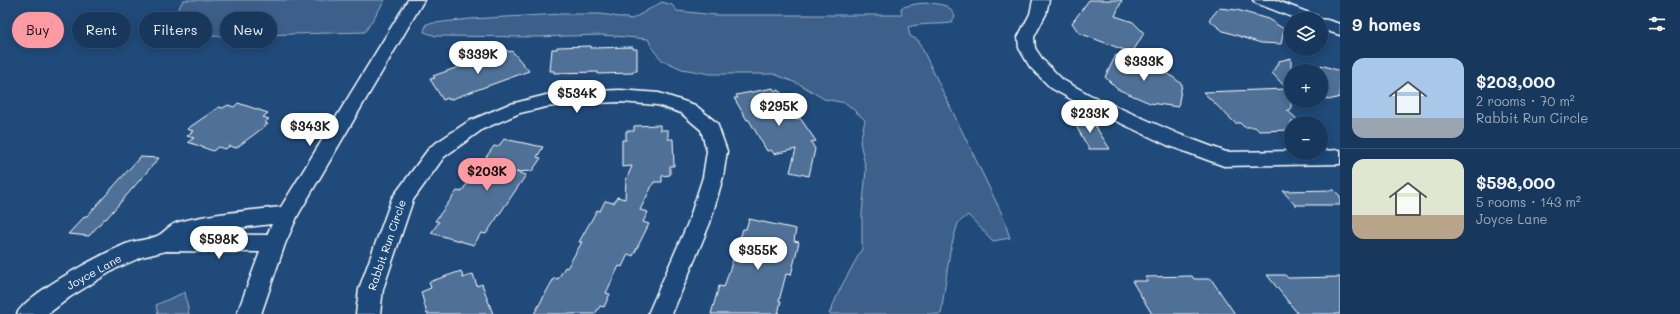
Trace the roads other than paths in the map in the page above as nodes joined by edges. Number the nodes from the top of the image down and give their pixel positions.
1 (416, 0) edge
2 (1041, 0) edge
3 (1261, 0) edge
4 (1293, 12) edge
5 (1328, 26) edge
6 (1340, 30) edge
7 (1340, 157) edge
8 (288, 214) junction
9 (166, 242) junction
10 (274, 244) junction
11 (29, 314) edge
12 (249, 314) edge
13 (368, 314) edge
14 (660, 314) edge

1 - 8 street
2 - 7 street
3 - 4 street
5 - 6 street
8 - 9 street, Joyce Lane
8 - 10 street
9 - 10 street, Joyce Lane
9 - 11 street, Joyce Lane
10 - 12 street
13 - 14 street, Rabbit Run Circle

